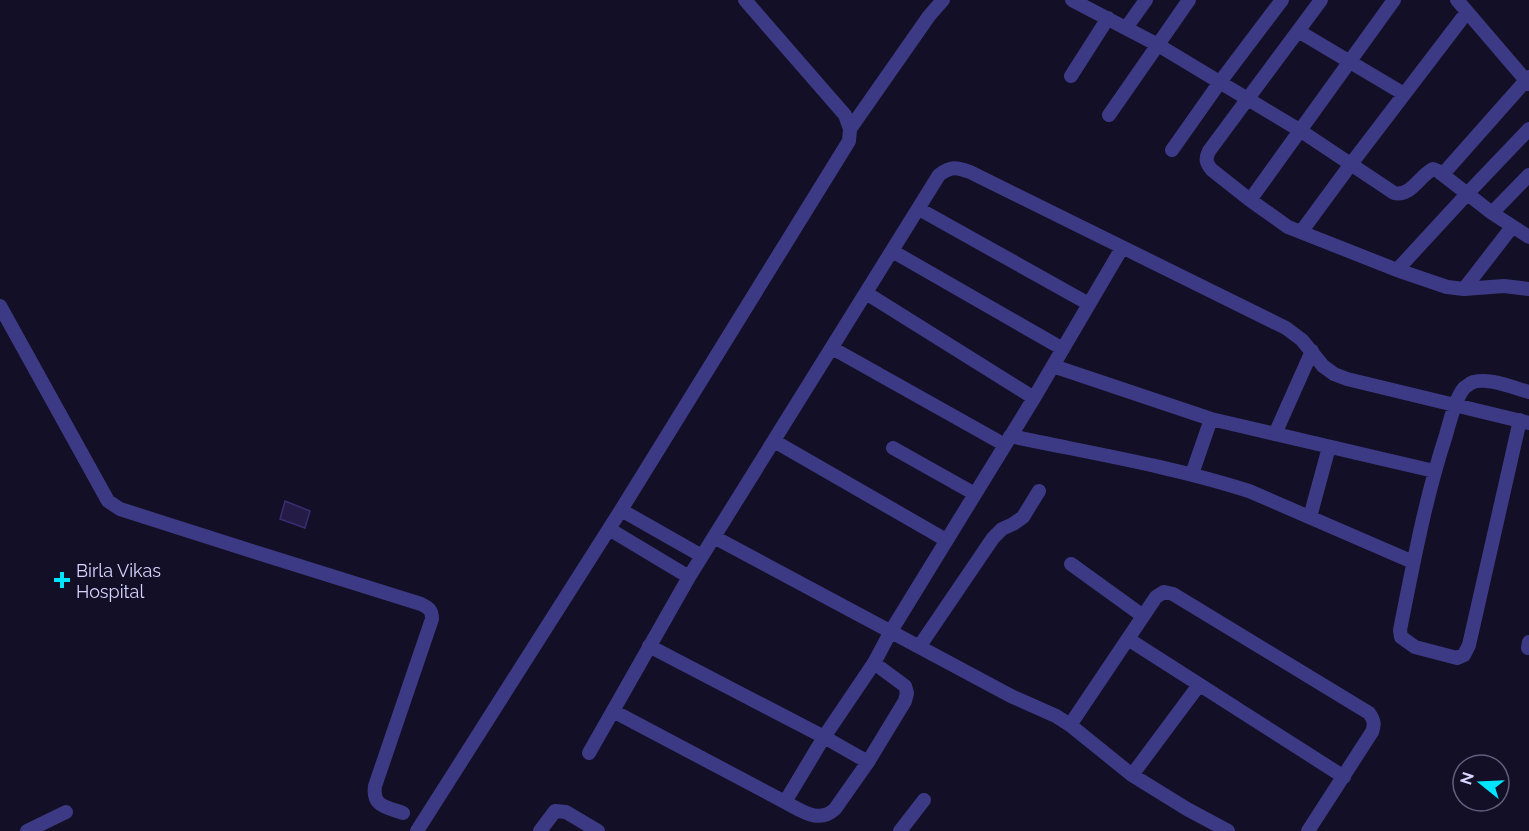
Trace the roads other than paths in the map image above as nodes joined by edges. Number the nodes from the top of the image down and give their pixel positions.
1 (745, 0) edge
2 (943, 0) edge
3 (1072, 0) edge
4 (1146, 0) edge
5 (1190, 0) edge
6 (1282, 0) edge
7 (1321, 0) edge
8 (1394, 0) edge
9 (1457, 0) edge
10 (1467, 12) junction
11 (1108, 18) junction
12 (1126, 28) junction
13 (1298, 31) junction
14 (1158, 45) junction
15 (1350, 62) junction
16 (1071, 76) dead end
17 (1528, 80) edge
18 (1220, 82) junction
19 (1404, 94) junction
20 (1247, 99) junction
21 (1109, 115) dead end
22 (850, 129) junction
23 (1529, 129) edge
24 (1301, 131) junction
25 (1172, 150) dead end
26 (1351, 164) junction
27 (1443, 174) junction
28 (1529, 175) edge
29 (1467, 194) junction
30 (1250, 200) junction
31 (919, 208) junction
32 (1492, 213) junction
33 (1523, 230) edge
34 (1301, 232) junction
35 (1122, 248) junction
36 (892, 251) junction
37 (1398, 270) junction
38 (1464, 289) junction
39 (1529, 289) edge
40 (866, 293) junction
41 (1089, 304) junction
42 (0, 306) edge
43 (832, 348) junction
44 (1063, 349) junction
45 (1312, 351) junction
46 (1053, 366) junction
47 (1529, 392) edge
48 (1034, 398) junction
49 (1455, 406) junction
50 (1211, 418) junction
51 (1524, 422) edge
52 (1275, 434) junction
53 (774, 441) junction
54 (1008, 441) junction
55 (1329, 447) junction
56 (893, 448) dead end
57 (1434, 471) junction
58 (1192, 474) junction
59 (1039, 491) dead end
60 (975, 494) junction
61 (621, 510) junction
62 (1310, 518) junction
63 (609, 529) junction
64 (714, 537) junction
65 (946, 540) junction
66 (702, 556) junction
67 (1413, 562) junction
68 (1071, 564) dead end
69 (689, 577) junction
70 (1143, 616) junction
71 (891, 631) junction
72 (1128, 639) junction
73 (650, 646) junction
74 (920, 647) junction
75 (874, 663) junction
76 (1199, 685) junction
77 (613, 711) junction
78 (1070, 725) junction
79 (824, 737) junction
80 (589, 753) dead end
81 (868, 762) junction
82 (1132, 775) junction
83 (1344, 777) junction
84 (924, 800) dead end
85 (785, 802) junction
86 (66, 812) dead end
87 (403, 813) dead end
88 (27, 831) edge
89 (417, 831) edge
90 (540, 831) edge
91 (598, 831) edge
92 (900, 831) edge
93 (1228, 831) edge
94 (1308, 831) edge

1 - 22 street
2 - 22 street
3 - 11 street
4 - 12 street
5 - 14 street
6 - 18 street
7 - 13 street
8 - 15 street
9 - 10 street
10 - 17 street
10 - 19 street
11 - 12 street
11 - 16 street
12 - 14 street
13 - 15 street
13 - 20 street
14 - 18 street
14 - 21 street
15 - 19 street
15 - 24 street
17 - 27 street
18 - 20 street
18 - 25 street
19 - 26 street
20 - 24 street
20 - 30 street
22 - 61 street
23 - 29 street
24 - 26 street
24 - 30 street
26 - 27 street
26 - 34 street
27 - 29 street
28 - 32 street
29 - 32 street
29 - 37 street
30 - 34 street
31 - 35 street
31 - 36 street
31 - 41 street
32 - 33 street
33 - 38 street
34 - 37 street
35 - 41 street
35 - 45 street
36 - 40 street
36 - 44 street
37 - 38 street
38 - 39 street
40 - 43 street
40 - 48 street
41 - 44 street
42 - 87 street
43 - 53 street
43 - 54 street
44 - 46 street
45 - 49 street
45 - 52 street
46 - 48 street
46 - 50 street
47 - 49 street
48 - 54 street
49 - 51 street
49 - 57 street
50 - 52 street
50 - 58 street
51 - 67 street
52 - 55 street
53 - 64 street
53 - 65 street
54 - 58 street
54 - 60 street
55 - 57 street
55 - 62 street
56 - 60 street
57 - 67 street
58 - 62 street
59 - 74 street
60 - 65 street
61 - 63 street
61 - 66 street
62 - 67 street
63 - 69 street
63 - 89 street
64 - 66 street
64 - 71 street
65 - 71 street
66 - 69 street
68 - 70 street
69 - 73 street
70 - 72 street
70 - 83 street
71 - 74 street
71 - 75 street
72 - 76 street
72 - 78 street
73 - 77 street
73 - 79 street
74 - 78 street
75 - 79 street
75 - 81 street
76 - 82 street
76 - 83 street
77 - 80 street
77 - 85 street
78 - 82 street
79 - 81 street
79 - 85 street
81 - 85 street
82 - 93 street
83 - 94 street
84 - 92 street
86 - 88 street
90 - 91 street

